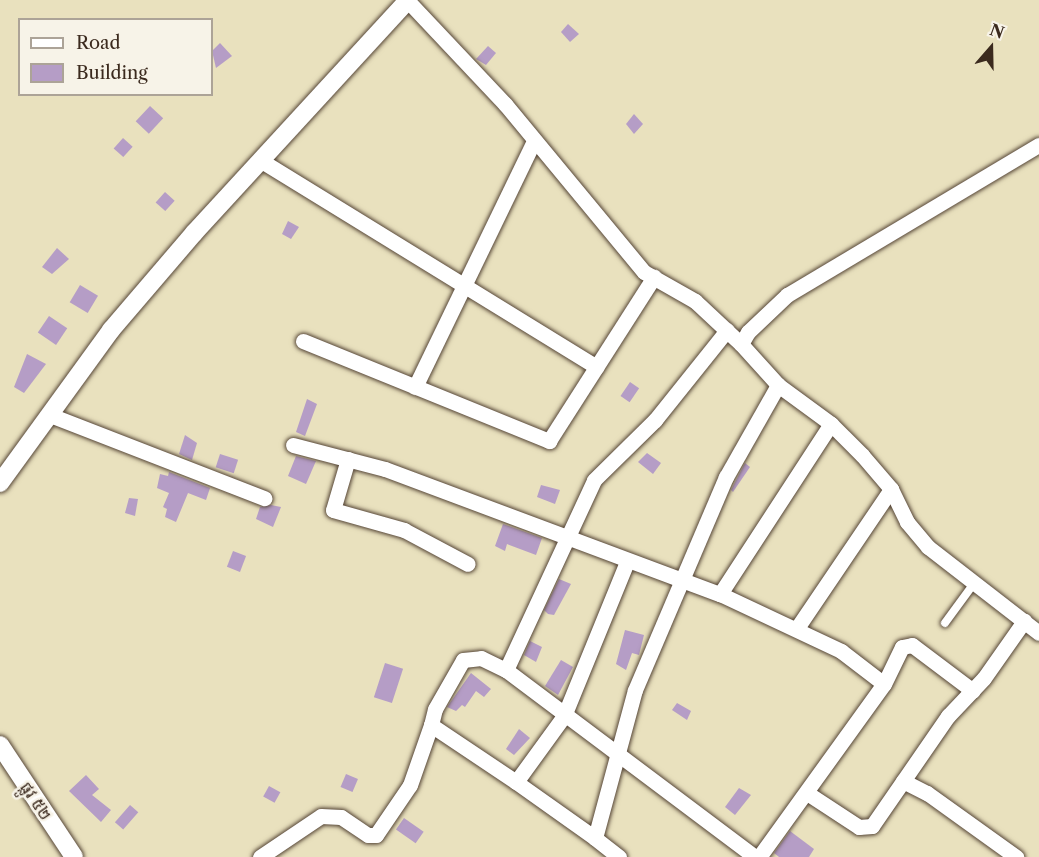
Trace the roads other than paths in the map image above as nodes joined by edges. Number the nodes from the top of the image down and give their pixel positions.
1 (408, 0) edge
2 (534, 141) junction
3 (1039, 145) edge
4 (260, 160) junction
5 (654, 277) junction
6 (464, 286) junction
7 (727, 330) junction
8 (303, 341) dead end
9 (741, 344) junction
10 (596, 367) junction
11 (778, 385) junction
12 (414, 387) junction
13 (50, 415) junction
14 (831, 424) junction
15 (293, 445) dead end
16 (348, 459) junction
17 (0, 483) edge
18 (891, 489) junction
19 (264, 498) dead end
20 (566, 534) junction
21 (627, 562) junction
22 (468, 564) dead end
23 (680, 581) junction
24 (975, 582) junction
25 (720, 594) junction
26 (1024, 621) junction
27 (945, 622) dead end
28 (797, 628) junction
29 (1039, 633) edge
30 (506, 670) junction
31 (884, 684) junction
32 (973, 691) junction
33 (564, 716) junction
34 (431, 725) junction
35 (0, 745) edge
36 (617, 753) junction
37 (903, 781) junction
38 (516, 782) junction
39 (807, 793) junction
40 (595, 838) junction
41 (74, 857) edge
42 (260, 857) edge
43 (620, 857) edge
44 (757, 857) edge
45 (1016, 857) edge

1 - 2 street
1 - 4 street
2 - 5 street
2 - 6 street
3 - 9 street
4 - 6 street
4 - 13 street
5 - 7 street
5 - 10 street
6 - 10 street
6 - 12 street
7 - 9 street
7 - 20 street
8 - 12 street
9 - 11 street
10 - 12 street
11 - 14 street
11 - 23 street
13 - 17 street
13 - 19 street
14 - 18 street
14 - 25 street
15 - 16 street
16 - 20 street
16 - 22 street
18 - 24 street
18 - 28 street
20 - 21 street
20 - 30 street
21 - 23 street
21 - 33 street
23 - 25 street
23 - 36 street
24 - 26 street
24 - 27 lane
25 - 28 street
26 - 29 street
26 - 32 street
28 - 31 street
30 - 33 street
30 - 34 street
31 - 32 street
31 - 39 street
32 - 37 street
33 - 36 street
33 - 38 street
34 - 38 street
34 - 42 street
35 - 41 street, ផ្លូវ ៥២
36 - 40 street
36 - 44 street
37 - 39 street
37 - 45 street
38 - 40 street
39 - 44 street
40 - 43 street

